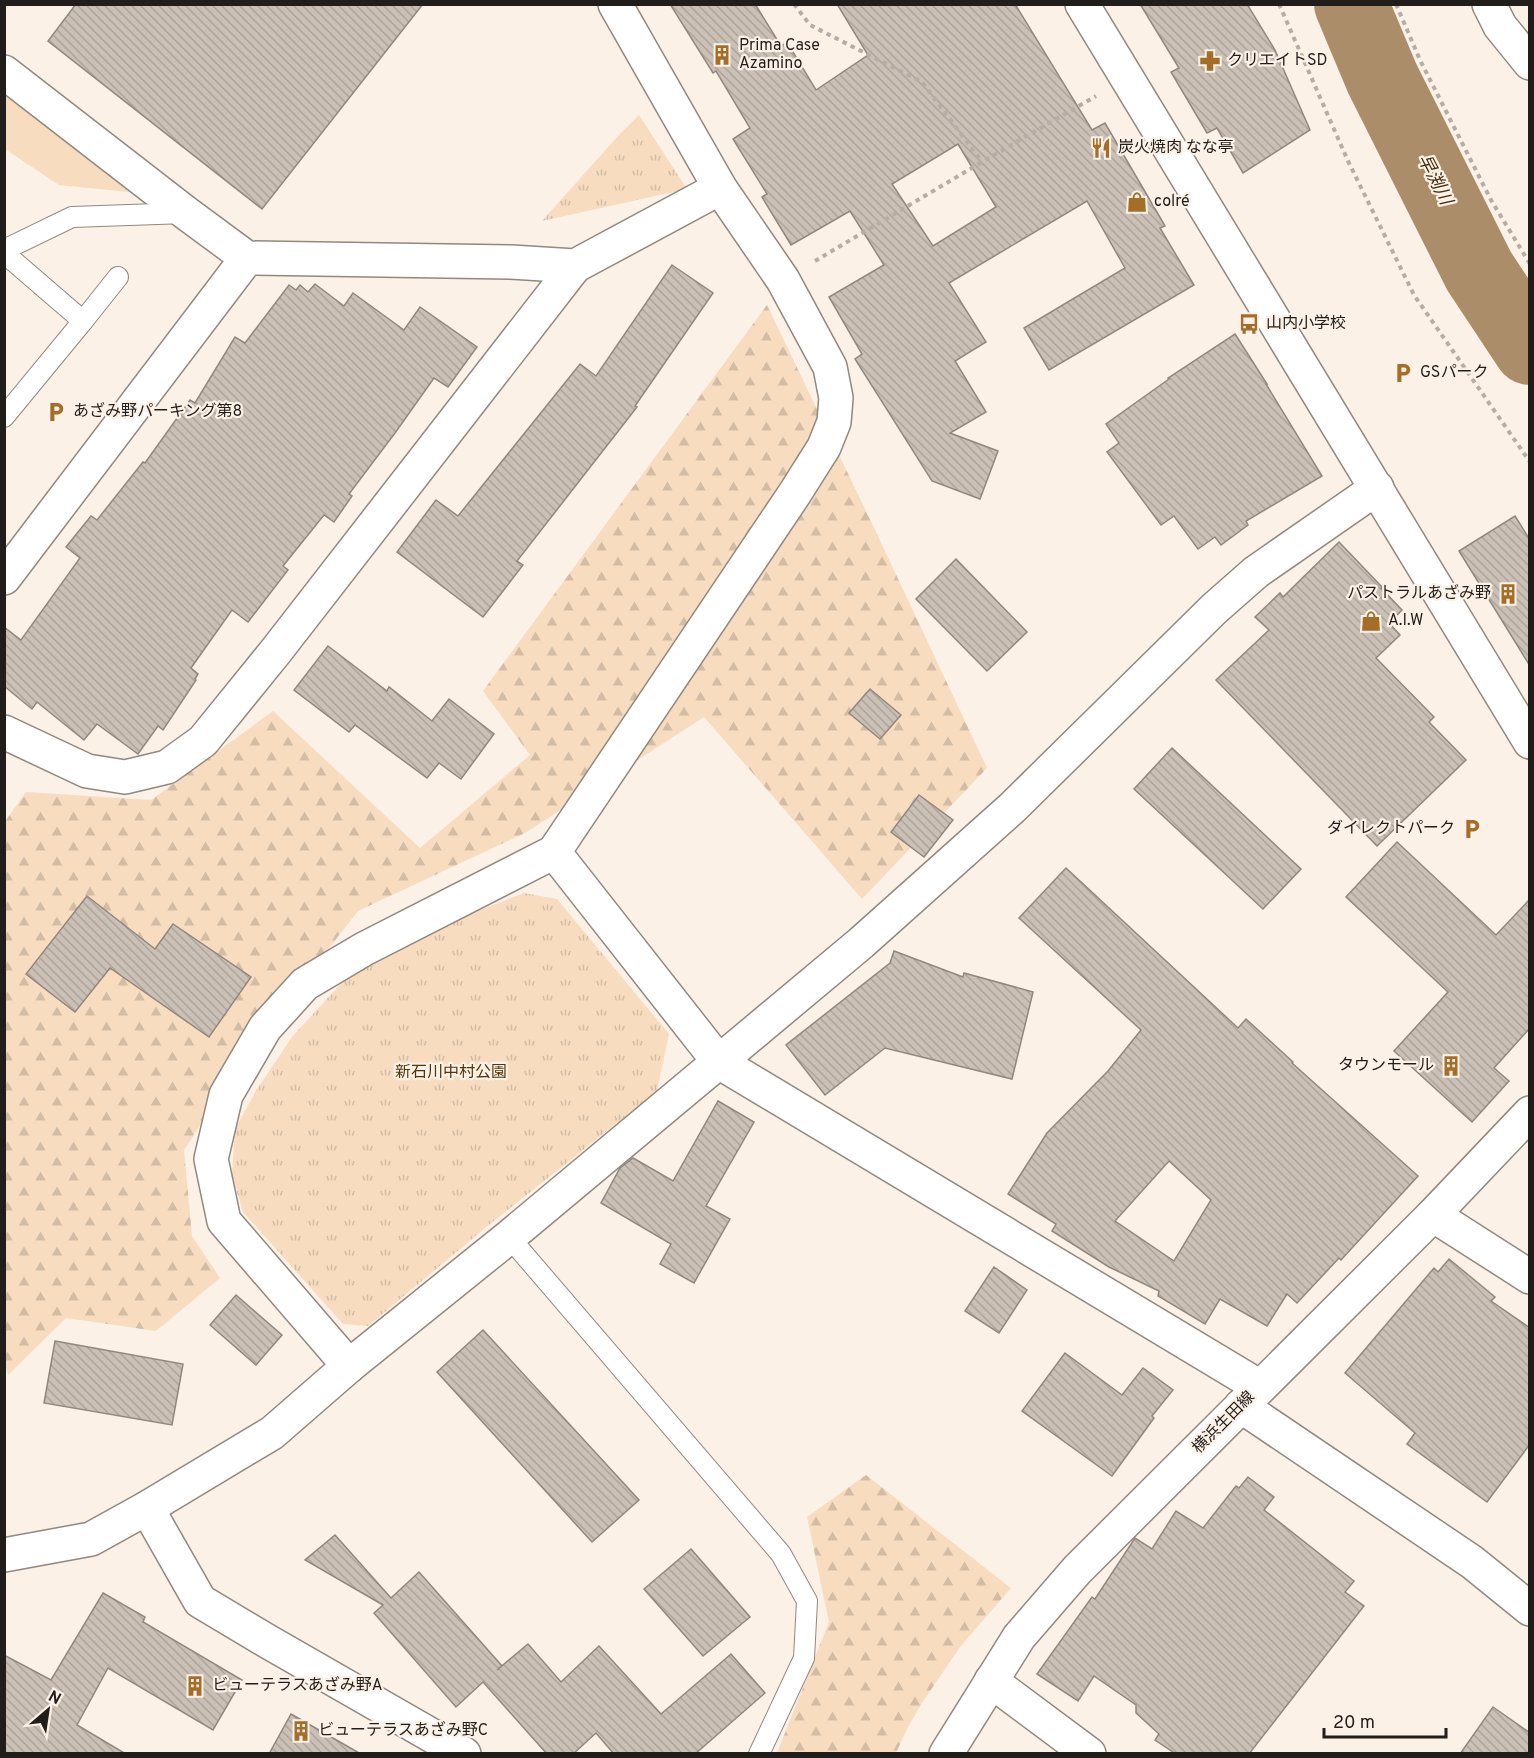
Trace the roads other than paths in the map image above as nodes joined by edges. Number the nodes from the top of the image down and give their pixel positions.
1 (615, 4) edge
2 (1082, 4) edge
3 (1489, 4) edge
4 (1530, 63) edge
5 (4, 72) edge
6 (720, 188) junction
7 (186, 213) junction
8 (4, 251) edge
9 (247, 258) junction
10 (575, 266) junction
11 (118, 277) dead end
12 (83, 321) junction
13 (4, 417) edge
14 (1377, 488) junction
15 (4, 578) edge
16 (4, 732) edge
17 (1530, 742) edge
18 (554, 852) junction
19 (719, 1062) junction
20 (1530, 1113) edge
21 (1433, 1215) junction
22 (509, 1237) junction
23 (1530, 1278) edge
24 (349, 1366) junction
25 (1251, 1396) junction
26 (147, 1508) junction
27 (4, 1555) edge
28 (1530, 1609) edge
29 (991, 1681) junction
30 (464, 1754) edge
31 (759, 1754) edge
32 (946, 1754) edge
33 (1089, 1754) edge

1 - 6 street
2 - 14 street
3 - 4 street
5 - 7 street
6 - 10 street
6 - 18 street
7 - 8 lane
7 - 9 street
8 - 12 lane
9 - 10 street
9 - 15 street
10 - 16 street
11 - 12 lane
12 - 13 lane
14 - 17 street
14 - 19 street
18 - 19 street
18 - 24 street
19 - 22 street
19 - 25 street
20 - 21 street, 横浜生田線
21 - 23 street
21 - 25 street, 横浜生田線
22 - 24 street
22 - 31 lane
24 - 26 street
25 - 28 street
25 - 29 street, 横浜生田線
26 - 27 street
26 - 30 street
29 - 32 street, 横浜生田線
29 - 33 street

